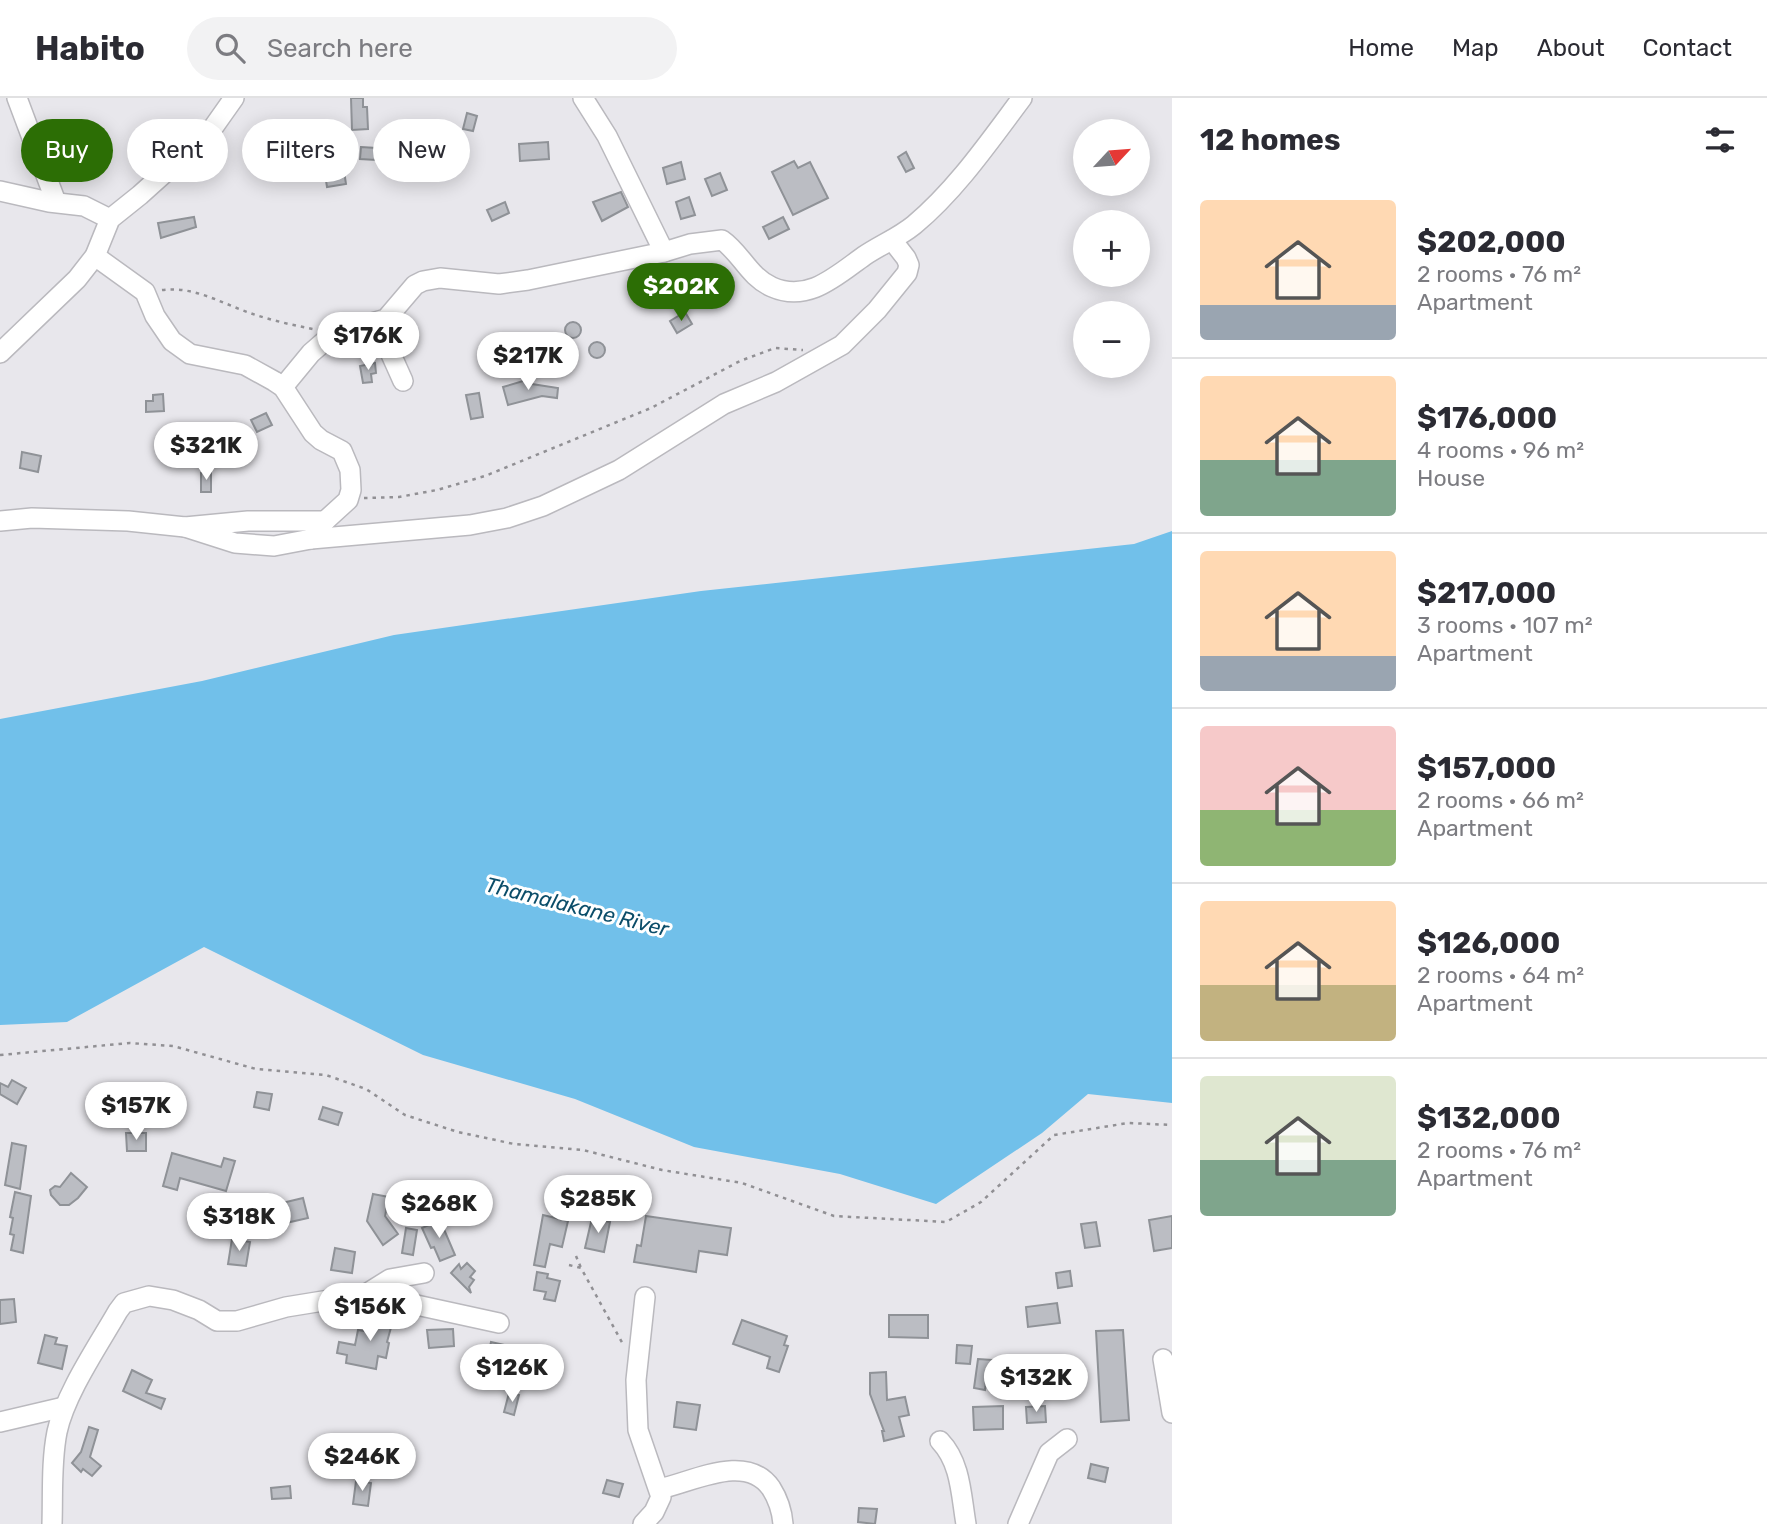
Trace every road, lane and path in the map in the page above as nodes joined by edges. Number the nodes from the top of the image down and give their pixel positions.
1 (17, 98) edge
2 (234, 98) edge
3 (583, 98) edge
4 (1022, 98) edge
5 (0, 191) edge
6 (56, 202) junction
7 (110, 219) junction
8 (891, 240) junction
9 (664, 252) junction
10 (94, 256) junction
11 (145, 292) junction
12 (377, 323) junction
13 (334, 332) junction
14 (0, 353) edge
15 (823, 356) junction
16 (403, 381) dead end
17 (283, 387) junction
18 (348, 500) junction
19 (0, 521) edge
20 (325, 521) junction
21 (185, 527) junction
22 (312, 540) junction
23 (0, 1055) edge
24 (1172, 1125) edge
25 (576, 1256) dead end
26 (569, 1265) dead end
27 (580, 1268) junction
28 (424, 1273) dead end
29 (366, 1294) junction
30 (645, 1297) dead end
31 (499, 1323) dead end
32 (625, 1347) dead end
33 (1163, 1359) dead end
34 (64, 1407) junction
35 (1172, 1413) edge
36 (0, 1423) edge
37 (1067, 1438) dead end
38 (940, 1441) dead end
39 (659, 1489) junction
40 (52, 1524) edge
41 (643, 1524) edge
42 (783, 1524) edge
43 (966, 1524) edge
44 (1018, 1524) edge

1 - 6 street
2 - 7 street
3 - 9 street
4 - 8 street
5 - 6 street
6 - 7 street
7 - 10 street
8 - 9 street
8 - 15 street
9 - 12 street
10 - 11 street
10 - 14 street
11 - 13 path
11 - 17 street
12 - 13 street
12 - 16 street
13 - 17 street
15 - 18 path
15 - 22 street
17 - 18 street
18 - 20 street
19 - 21 street
20 - 21 street
20 - 22 street
21 - 22 street
23 - 24 path
25 - 27 path
26 - 27 path
27 - 32 path
28 - 29 street
29 - 31 street
29 - 34 street
30 - 39 street
33 - 35 street
34 - 36 street
34 - 40 street
37 - 44 street
38 - 43 street
39 - 41 street
39 - 42 street

